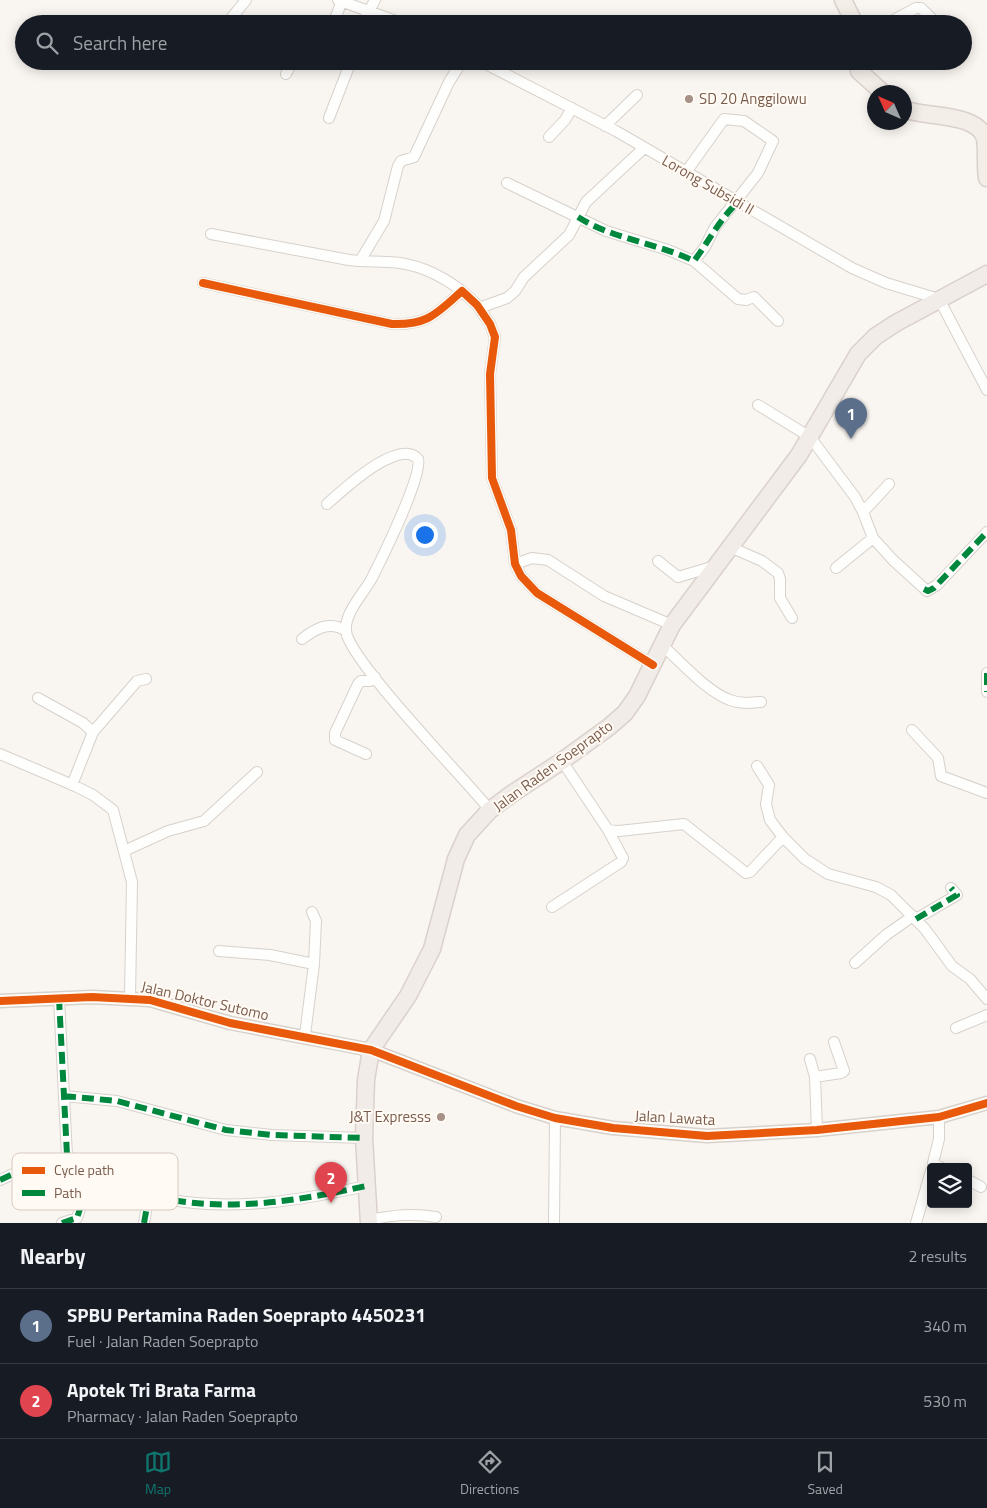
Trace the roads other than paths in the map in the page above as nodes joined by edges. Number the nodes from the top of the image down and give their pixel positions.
1 (246, 0) edge
2 (375, 0) edge
3 (844, 0) edge
4 (340, 1) edge
5 (370, 10) junction
6 (234, 15) edge
7 (336, 15) edge
8 (367, 15) edge
9 (382, 15) edge
10 (851, 15) edge
11 (903, 15) edge
12 (928, 15) edge
13 (288, 70) edge
14 (348, 70) edge
15 (456, 70) edge
16 (498, 70) edge
17 (859, 70) edge
18 (286, 74) dead end
19 (874, 85) edge
20 (636, 95) dead end
21 (572, 108) junction
22 (912, 112) edge
23 (330, 118) dead end
24 (982, 124) edge
25 (605, 126) junction
26 (549, 137) dead end
27 (644, 148) junction
28 (686, 172) junction
29 (987, 178) edge
30 (507, 183) dead end
31 (738, 202) junction
32 (578, 217) junction
33 (211, 234) dead end
34 (360, 261) junction
35 (694, 261) junction
36 (987, 274) edge
37 (203, 284) dead end
38 (462, 291) junction
39 (939, 298) junction
40 (479, 308) junction
41 (778, 320) dead end
42 (987, 390) edge
43 (758, 405) dead end
44 (810, 438) junction
45 (889, 484) dead end
46 (327, 504) dead end
47 (864, 512) junction
48 (987, 532) edge
49 (873, 538) junction
50 (730, 547) junction
51 (658, 561) dead end
52 (515, 564) junction
53 (715, 566) junction
54 (836, 568) dead end
55 (792, 618) dead end
56 (672, 625) junction
57 (346, 631) junction
58 (302, 639) dead end
59 (663, 646) junction
60 (653, 665) junction
61 (987, 673) edge
62 (375, 677) junction
63 (146, 679) dead end
64 (987, 692) edge
65 (38, 698) dead end
66 (761, 702) dead end
67 (912, 730) dead end
68 (93, 732) junction
69 (0, 754) edge
70 (366, 754) dead end
71 (562, 761) junction
72 (757, 766) dead end
73 (257, 772) dead end
74 (72, 785) junction
75 (987, 793) edge
76 (490, 810) junction
77 (608, 830) junction
78 (783, 837) junction
79 (124, 851) junction
80 (952, 888) dead end
81 (552, 908) dead end
82 (312, 912) dead end
83 (915, 918) junction
84 (219, 951) dead end
85 (855, 963) dead end
86 (314, 964) junction
87 (59, 998) junction
88 (130, 998) junction
89 (987, 999) edge
90 (0, 1002) edge
91 (987, 1015) edge
92 (956, 1028) dead end
93 (305, 1035) junction
94 (834, 1042) dead end
95 (371, 1050) junction
96 (810, 1059) dead end
97 (816, 1077) junction
98 (64, 1096) junction
99 (987, 1103) edge
100 (555, 1118) junction
101 (939, 1118) junction
102 (817, 1130) junction
103 (364, 1138) junction
104 (67, 1153) edge
105 (935, 1163) edge
106 (12, 1174) edge
107 (0, 1180) edge
108 (972, 1182) edge
109 (366, 1186) junction
110 (981, 1187) dead end
111 (927, 1189) edge
112 (178, 1200) edge
113 (80, 1210) edge
114 (146, 1210) edge
115 (436, 1217) dead end
116 (369, 1221) edge
117 (62, 1223) edge
118 (144, 1223) edge
119 (554, 1223) edge
120 (916, 1223) edge

1 - 6 street
2 - 5 street
3 - 10 main road
4 - 5 street
4 - 7 street
5 - 8 street
5 - 9 street
11 - 12 street
13 - 18 street
14 - 23 street
15 - 34 street
16 - 21 street, Lorong Subsidi II
17 - 19 main road
20 - 25 street
21 - 25 street, Lorong Subsidi II
21 - 26 street
22 - 24 main road
24 - 29 main road
25 - 27 street, Lorong Subsidi II
27 - 28 street, Lorong Subsidi II
27 - 32 street
28 - 31 street, Lorong Subsidi II
28 - 31 street
30 - 32 street
31 - 35 street
31 - 39 street, Lorong Subsidi II
32 - 35 street
32 - 40 street
33 - 34 street
34 - 38 street
35 - 41 street
36 - 39 highway, Jalan Raden Soeprapto
37 - 38 street
38 - 40 street
39 - 42 street
39 - 44 highway, Jalan Raden Soeprapto
40 - 52 street
43 - 44 street
44 - 47 street
44 - 50 highway, Jalan Raden Soeprapto
45 - 47 street
46 - 57 street
47 - 49 street
48 - 49 street
49 - 54 street
50 - 53 highway, Jalan Raden Soeprapto
50 - 55 street
51 - 53 street
52 - 56 street
52 - 60 street
53 - 56 highway, Jalan Raden Soeprapto
56 - 59 highway, Jalan Raden Soeprapto
57 - 58 street
57 - 62 street
59 - 60 highway, Jalan Raden Soeprapto
59 - 66 street
60 - 71 highway, Jalan Raden Soeprapto
61 - 64 street
62 - 70 street
62 - 76 street
63 - 68 street
65 - 68 street
67 - 75 street
68 - 74 street
69 - 74 street
71 - 76 highway, Jalan Raden Soeprapto
71 - 77 street
72 - 78 street
73 - 79 street
74 - 79 street
76 - 95 highway, Jalan Raden Soeprapto
77 - 78 street
77 - 81 street
78 - 83 street
79 - 88 street
80 - 83 street
82 - 86 street
83 - 85 street
83 - 89 street
84 - 86 street
86 - 93 street
87 - 88 street, Jalan Doktor Sutomo
87 - 90 street, Jalan Doktor Sutomo
87 - 98 street
88 - 93 street, Jalan Doktor Sutomo
91 - 92 street
93 - 95 street, Jalan Doktor Sutomo
94 - 97 street
95 - 100 street, Jalan Lawata
95 - 103 highway, Jalan Raden Soeprapto
96 - 97 street
97 - 102 street
98 - 103 street
98 - 104 street
99 - 101 street, Jalan Lawata
100 - 102 street, Jalan Lawata
100 - 119 street
101 - 102 street, Jalan Lawata
101 - 105 street
103 - 109 highway, Jalan Raden Soeprapto
106 - 107 street
108 - 110 street
109 - 112 street
109 - 116 highway, Jalan Raden Soeprapto
111 - 120 street
113 - 117 street
114 - 118 street
115 - 116 street

